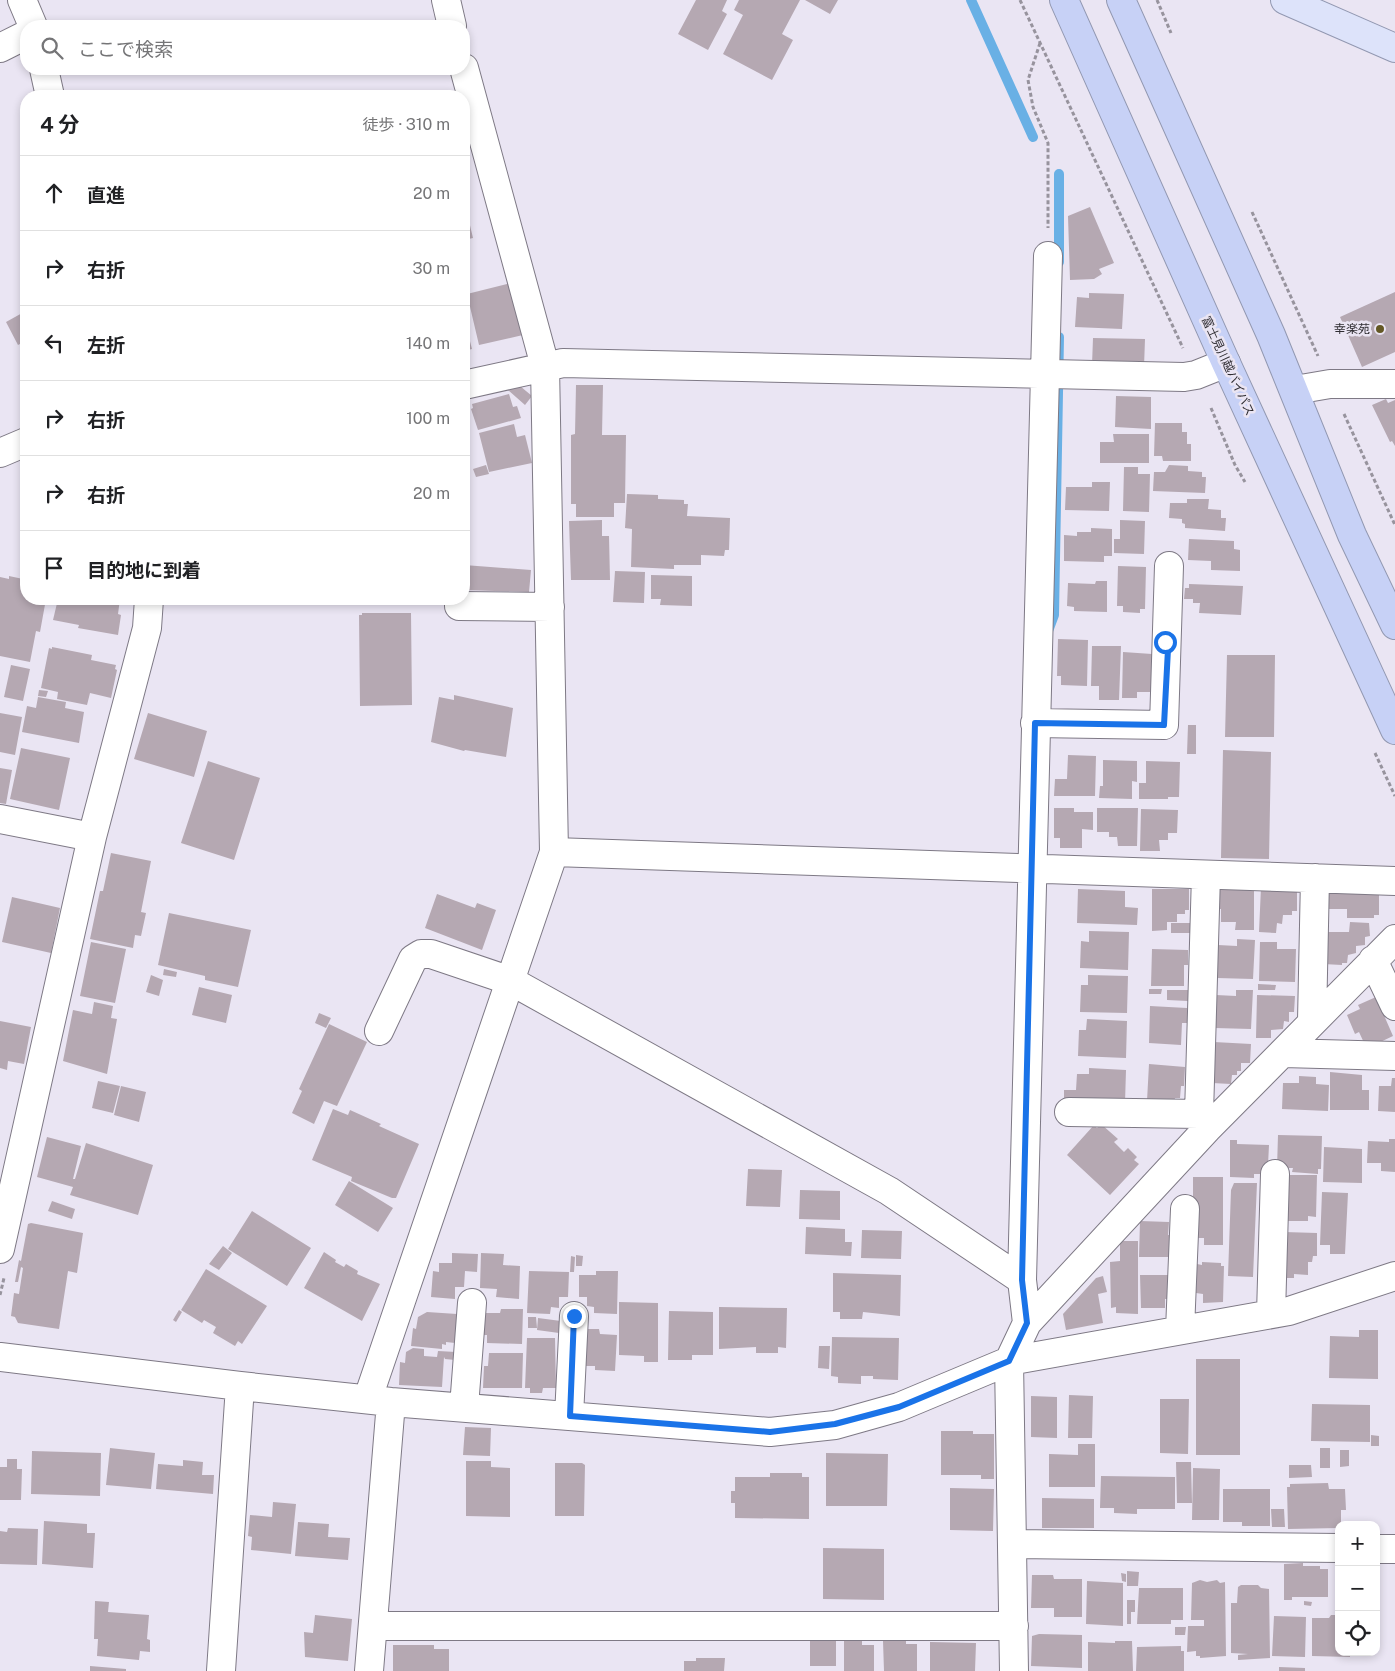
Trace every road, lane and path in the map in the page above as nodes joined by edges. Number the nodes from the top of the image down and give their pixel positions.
1 (22, 0) edge
2 (446, 0) edge
3 (1020, 0) edge
4 (1064, 0) edge
5 (1121, 0) edge
6 (1157, 0) edge
7 (1285, 0) edge
8 (30, 20) edge
9 (451, 20) edge
10 (1168, 24) dead end
11 (20, 38) edge
12 (1040, 43) junction
13 (0, 48) edge
14 (1395, 48) edge
15 (45, 75) edge
16 (466, 75) edge
17 (49, 90) edge
18 (470, 90) edge
19 (470, 90) edge
20 (1048, 256) joint
21 (1185, 354) dead end
22 (1226, 363) junction
23 (545, 366) junction
24 (1044, 373) junction
25 (470, 384) edge
26 (1395, 384) edge
27 (1295, 390) junction
28 (1340, 405) dead end
29 (20, 445) edge
30 (0, 453) edge
31 (1395, 525) edge
32 (1169, 566) dead end
33 (149, 605) edge
34 (459, 606) dead end
35 (550, 607) junction
36 (1395, 625) edge
37 (1035, 723) junction
38 (1395, 730) edge
39 (0, 819) edge
40 (92, 837) junction
41 (554, 852) junction
42 (1031, 867) junction
43 (1206, 875) junction
44 (1315, 878) junction
45 (1395, 881) edge
46 (1395, 939) edge
47 (1373, 960) junction
48 (511, 981) junction
49 (1395, 1006) edge
50 (1312, 1021) junction
51 (379, 1031) dead end
52 (1283, 1053) junction
53 (1395, 1056) edge
54 (1068, 1112) dead end
55 (1203, 1121) junction
56 (1275, 1174) dead end
57 (1186, 1209) dead end
58 (0, 1249) edge
59 (1395, 1276) edge
60 (1022, 1280) junction
61 (472, 1303) dead end
62 (1271, 1314) junction
63 (574, 1316) dead end
64 (1027, 1323) junction
65 (1180, 1330) junction
66 (0, 1357) edge
67 (1009, 1361) junction
68 (240, 1386) junction
69 (380, 1400) junction
70 (464, 1407) junction
71 (570, 1416) junction
72 (1012, 1544) junction
73 (1335, 1548) edge
74 (1380, 1549) edge
75 (1395, 1549) edge
76 (374, 1626) junction
77 (1014, 1626) junction
78 (221, 1671) edge
79 (369, 1671) edge
80 (1014, 1671) edge

1 - 8 street
2 - 9 street
3 - 12 path
4 - 22 highway, 富士見川越バイパス
5 - 27 highway
6 - 10 path
7 - 14 main road
11 - 13 street
12 - 20 path
12 - 21 path
15 - 17 street
16 - 19 street
18 - 23 street
20 - 24 street
22 - 24 street
22 - 38 highway, 富士見川越バイパス
23 - 24 street
23 - 25 street
23 - 35 street
24 - 37 street
26 - 27 street
27 - 36 highway
28 - 31 path
29 - 30 street
32 - 37 street
33 - 40 street
34 - 35 street
35 - 41 street
37 - 42 street
39 - 40 street
40 - 58 street
41 - 42 street
41 - 48 street
42 - 43 street
42 - 60 street
43 - 44 street
43 - 55 street
44 - 45 street
44 - 50 street
46 - 47 street
47 - 49 street
47 - 50 street
48 - 51 street
48 - 60 street
48 - 69 street
50 - 52 street
52 - 53 street
52 - 55 street
54 - 55 street
55 - 64 street
56 - 62 street
57 - 65 street
59 - 62 street
60 - 64 street
61 - 70 street
62 - 65 street
63 - 71 street
64 - 67 street
65 - 67 street
66 - 68 street
67 - 71 street
67 - 72 street
68 - 69 street
68 - 78 street
69 - 70 street
69 - 76 street
70 - 71 street
72 - 73 street
72 - 77 street
74 - 75 street
76 - 77 street
76 - 79 street
77 - 80 street

